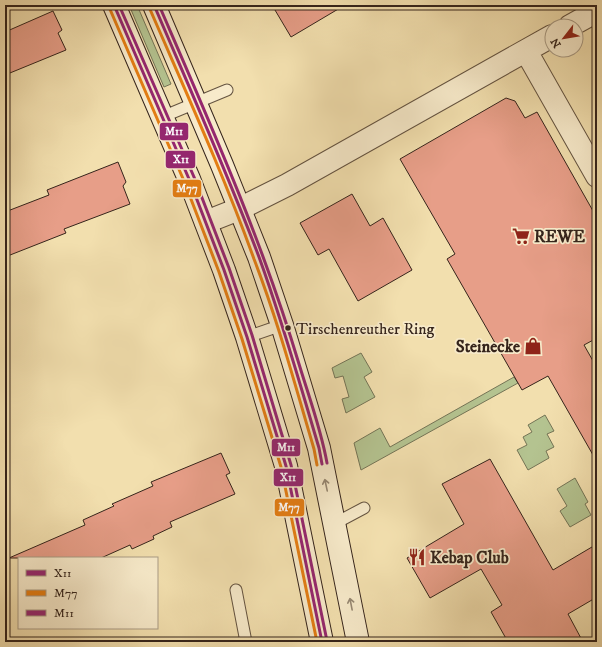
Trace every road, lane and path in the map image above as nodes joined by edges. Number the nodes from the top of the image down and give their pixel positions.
1 (114, 5) edge
2 (154, 5) edge
3 (597, 11) edge
4 (584, 18) edge
5 (544, 41) edge
6 (526, 51) junction
7 (227, 90) dead end
8 (196, 103) junction
9 (162, 117) junction
10 (597, 176) edge
11 (239, 209) junction
12 (206, 222) junction
13 (282, 325) junction
14 (247, 337) junction
15 (364, 508) dead end
16 (334, 524) junction
17 (236, 590) dead end
18 (246, 642) edge
19 (322, 642) edge
20 (358, 642) edge

1 - 9 main road
2 - 8 main road
3 - 4 main road
5 - 6 main road
6 - 10 main road
6 - 11 main road
7 - 8 lane
8 - 9 lane
8 - 11 main road
9 - 12 main road
11 - 12 main road
11 - 13 main road
12 - 14 main road
13 - 14 lane
16 -> 13 main road
14 - 19 main road
15 - 16 lane
20 -> 16 main road
17 - 18 lane

